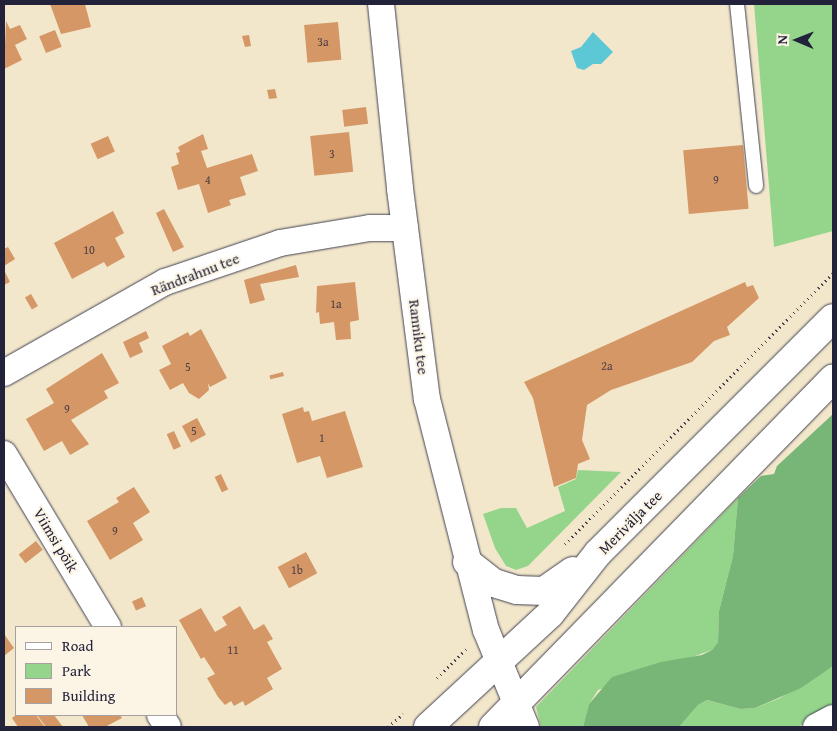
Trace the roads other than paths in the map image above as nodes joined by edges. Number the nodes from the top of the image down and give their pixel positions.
1 (381, 4) edge
2 (737, 4) edge
3 (756, 186) dead end
4 (405, 228) junction
5 (833, 318) edge
6 (4, 373) edge
7 (833, 378) edge
8 (4, 454) edge
9 (598, 553) junction
10 (466, 562) junction
11 (107, 626) edge
12 (497, 662) junction
13 (516, 703) junction
14 (161, 716) edge
15 (833, 718) edge
16 (168, 727) edge
17 (428, 727) edge
18 (493, 727) edge
19 (526, 727) edge
20 (816, 727) edge

1 - 4 street, Ranniku tee
2 - 3 lane
4 - 6 street, Rändrahnu tee
4 - 10 street, Ranniku tee
5 - 9 main road, Merivälja tee
7 - 13 main road
8 - 11 street, Viimsi põik
9 - 10 main road
9 - 12 main road, Merivälja tee
10 - 12 street, Ranniku tee
12 - 13 street, Ranniku tee
12 - 17 main road, Merivälja tee
13 - 18 main road
13 - 19 street, Ranniku tee
14 - 16 street
15 - 20 street

